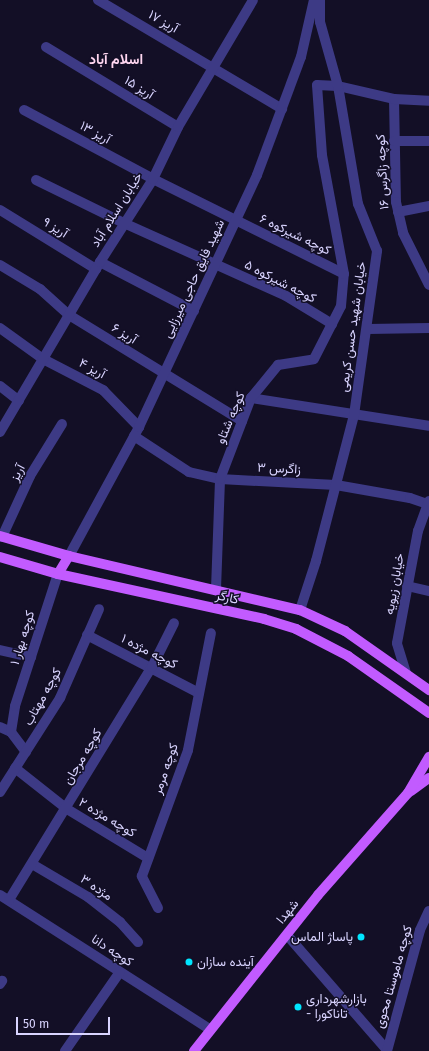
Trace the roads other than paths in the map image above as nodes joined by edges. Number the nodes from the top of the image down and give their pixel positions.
1 (98, 0) edge
2 (253, 0) edge
3 (314, 0) edge
4 (320, 0) edge
5 (46, 47) dead end
6 (215, 67) junction
7 (338, 86) junction
8 (394, 99) junction
9 (429, 101) edge
10 (282, 109) junction
11 (24, 110) dead end
12 (178, 127) junction
13 (429, 140) edge
14 (394, 141) junction
15 (153, 179) junction
16 (36, 180) dead end
17 (429, 206) edge
18 (0, 210) edge
19 (398, 212) junction
20 (236, 220) junction
21 (126, 224) junction
22 (0, 265) edge
23 (98, 265) junction
24 (216, 265) junction
25 (344, 274) junction
26 (429, 285) edge
27 (194, 311) junction
28 (69, 315) junction
29 (332, 324) junction
30 (0, 328) edge
31 (429, 328) edge
32 (368, 329) junction
33 (43, 359) junction
34 (164, 374) junction
35 (0, 386) edge
36 (251, 398) junction
37 (19, 402) junction
38 (354, 415) junction
39 (242, 421) junction
40 (62, 424) dead end
41 (429, 426) edge
42 (0, 432) edge
43 (136, 432) junction
44 (220, 479) junction
45 (336, 485) junction
46 (428, 503) edge
47 (1, 536) edge
48 (69, 556) junction
49 (0, 557) edge
50 (58, 574) junction
51 (407, 586) junction
52 (216, 589) junction
53 (429, 591) edge
54 (99, 609) dead end
55 (300, 610) junction
56 (174, 623) dead end
57 (211, 632) dead end
58 (86, 635) junction
59 (0, 650) edge
60 (31, 657) junction
61 (152, 667) junction
62 (406, 673) junction
63 (429, 690) edge
64 (199, 694) junction
65 (429, 713) edge
66 (0, 727) edge
67 (11, 732) junction
68 (26, 752) junction
69 (429, 757) edge
70 (15, 768) junction
71 (429, 778) edge
72 (0, 792) edge
73 (408, 793) junction
74 (67, 809) junction
75 (148, 858) junction
76 (32, 864) junction
77 (3, 898) edge
78 (158, 908) dead end
79 (429, 911) edge
80 (287, 935) junction
81 (138, 942) dead end
82 (120, 972) junction
83 (211, 1030) junction
84 (387, 1050) edge
85 (65, 1051) edge
86 (194, 1051) edge

1 - 6 street, آریز ۱۷
2 - 6 street, خیابان اسلام آباد
3 - 10 street, شهید فایق حاجی میرزایی
4 - 7 street, خیابان شهید حسن کریمی
5 - 12 street, آریز ۱۵
6 - 10 street, آریز ۱۷
6 - 12 street, خیابان اسلام آباد
7 - 8 street
7 - 25 street, کوچه شتاو
7 - 32 street, خیابان شهید حسن کریمی
8 - 9 street
8 - 14 street, کوچه زاگرس ۱۶
10 - 20 street, شهید فایق حاجی میرزایی
11 - 15 street, آریز ۱۳
12 - 15 street, خیابان اسلام آباد
13 - 14 street
14 - 19 street, کوچه زاگرس ۱۶
15 - 20 street, آریز ۱۳
15 - 21 street, خیابان اسلام آباد
16 - 21 street, کوچه شیرکوه ۵
17 - 19 street
18 - 23 street, آریز ۹
19 - 26 street, کوچه زاگرس ۱۶
20 - 24 street, شهید فایق حاجی میرزایی
20 - 25 street, کوچه شیرکوه ۶
21 - 23 street, خیابان اسلام آباد
21 - 24 street, کوچه شیرکوه ۵
22 - 28 street, آریز ۶
23 - 27 street, آریز ۹
23 - 28 street, خیابان اسلام آباد
24 - 27 street, شهید فایق حاجی میرزایی
24 - 29 street, کوچه شیرکوه ۵
25 - 29 street, کوچه شتاو
27 - 34 street, شهید فایق حاجی میرزایی
28 - 33 street, خیابان اسلام آباد
28 - 34 street, آریز ۶
29 - 36 street, کوچه شتاو
30 - 33 street, آریز ۴
31 - 32 street
32 - 38 street, خیابان شهید حسن کریمی
33 - 37 street, خیابان اسلام آباد
33 - 43 street, آریز ۴
34 - 39 street, آریز ۶
34 - 43 street, شهید فایق حاجی میرزایی
35 - 37 street
36 - 38 street
36 - 39 street, کوچه شتاو
37 - 42 street, خیابان اسلام آباد
38 - 41 street
38 - 45 street, خیابان شهید حسن کریمی
39 - 44 street, کوچه شتاو
40 - 47 street, آریز
43 - 44 street, آریز ۴
43 - 48 street, شهید فایق حاجی میرزایی
44 - 45 street, زاگرس ۳
44 - 52 street, کوچه شتاو
45 - 46 street, زاگرس ۳
45 - 55 street, خیابان شهید حسن کریمی
46 - 51 street, خیابان زیویه
47 - 48 main road, کارگر
48 - 50 main road
48 - 52 main road, کارگر
49 - 50 main road, کارگر
50 - 60 street, کوچه بهار ۱
50 - 65 main road, کارگر
51 - 53 street
51 - 62 street, خیابان زیویه
52 - 55 main road, کارگر
54 - 58 street, کوچه مهتاب
55 - 62 main road, کارگر
56 - 61 street, کوچه مرجان
57 - 64 street, کوچه مرمر
58 - 61 street, کوچه مژده ۱
58 - 68 street, کوچه مهتاب
59 - 60 street
60 - 67 street, کوچه بهار ۱
61 - 64 street, کوچه مژده ۱
61 - 74 street, کوچه مرجان
62 - 63 main road, کارگر
64 - 75 street, کوچه مرمر
66 - 67 street
67 - 68 street
68 - 70 street, کوچه مهتاب
69 - 73 main road
70 - 72 street, کوچه مهتاب
70 - 74 street, کوچه مژده ۲
71 - 73 main road
73 - 80 main road, شهدا
74 - 75 street, کوچه مژده ۲
74 - 76 street, کوچه مرجان
75 - 78 street, کوچه مرمر
76 - 77 street, کوچه مرجان
76 - 81 street, مژده ۳
77 - 82 street, کوچه دانا
79 - 84 street, کوچه ماموستا محوی
80 - 83 main road, شهدا
80 - 84 street
82 - 83 street, کوچه دانا
82 - 85 street
83 - 86 main road, شهدا

